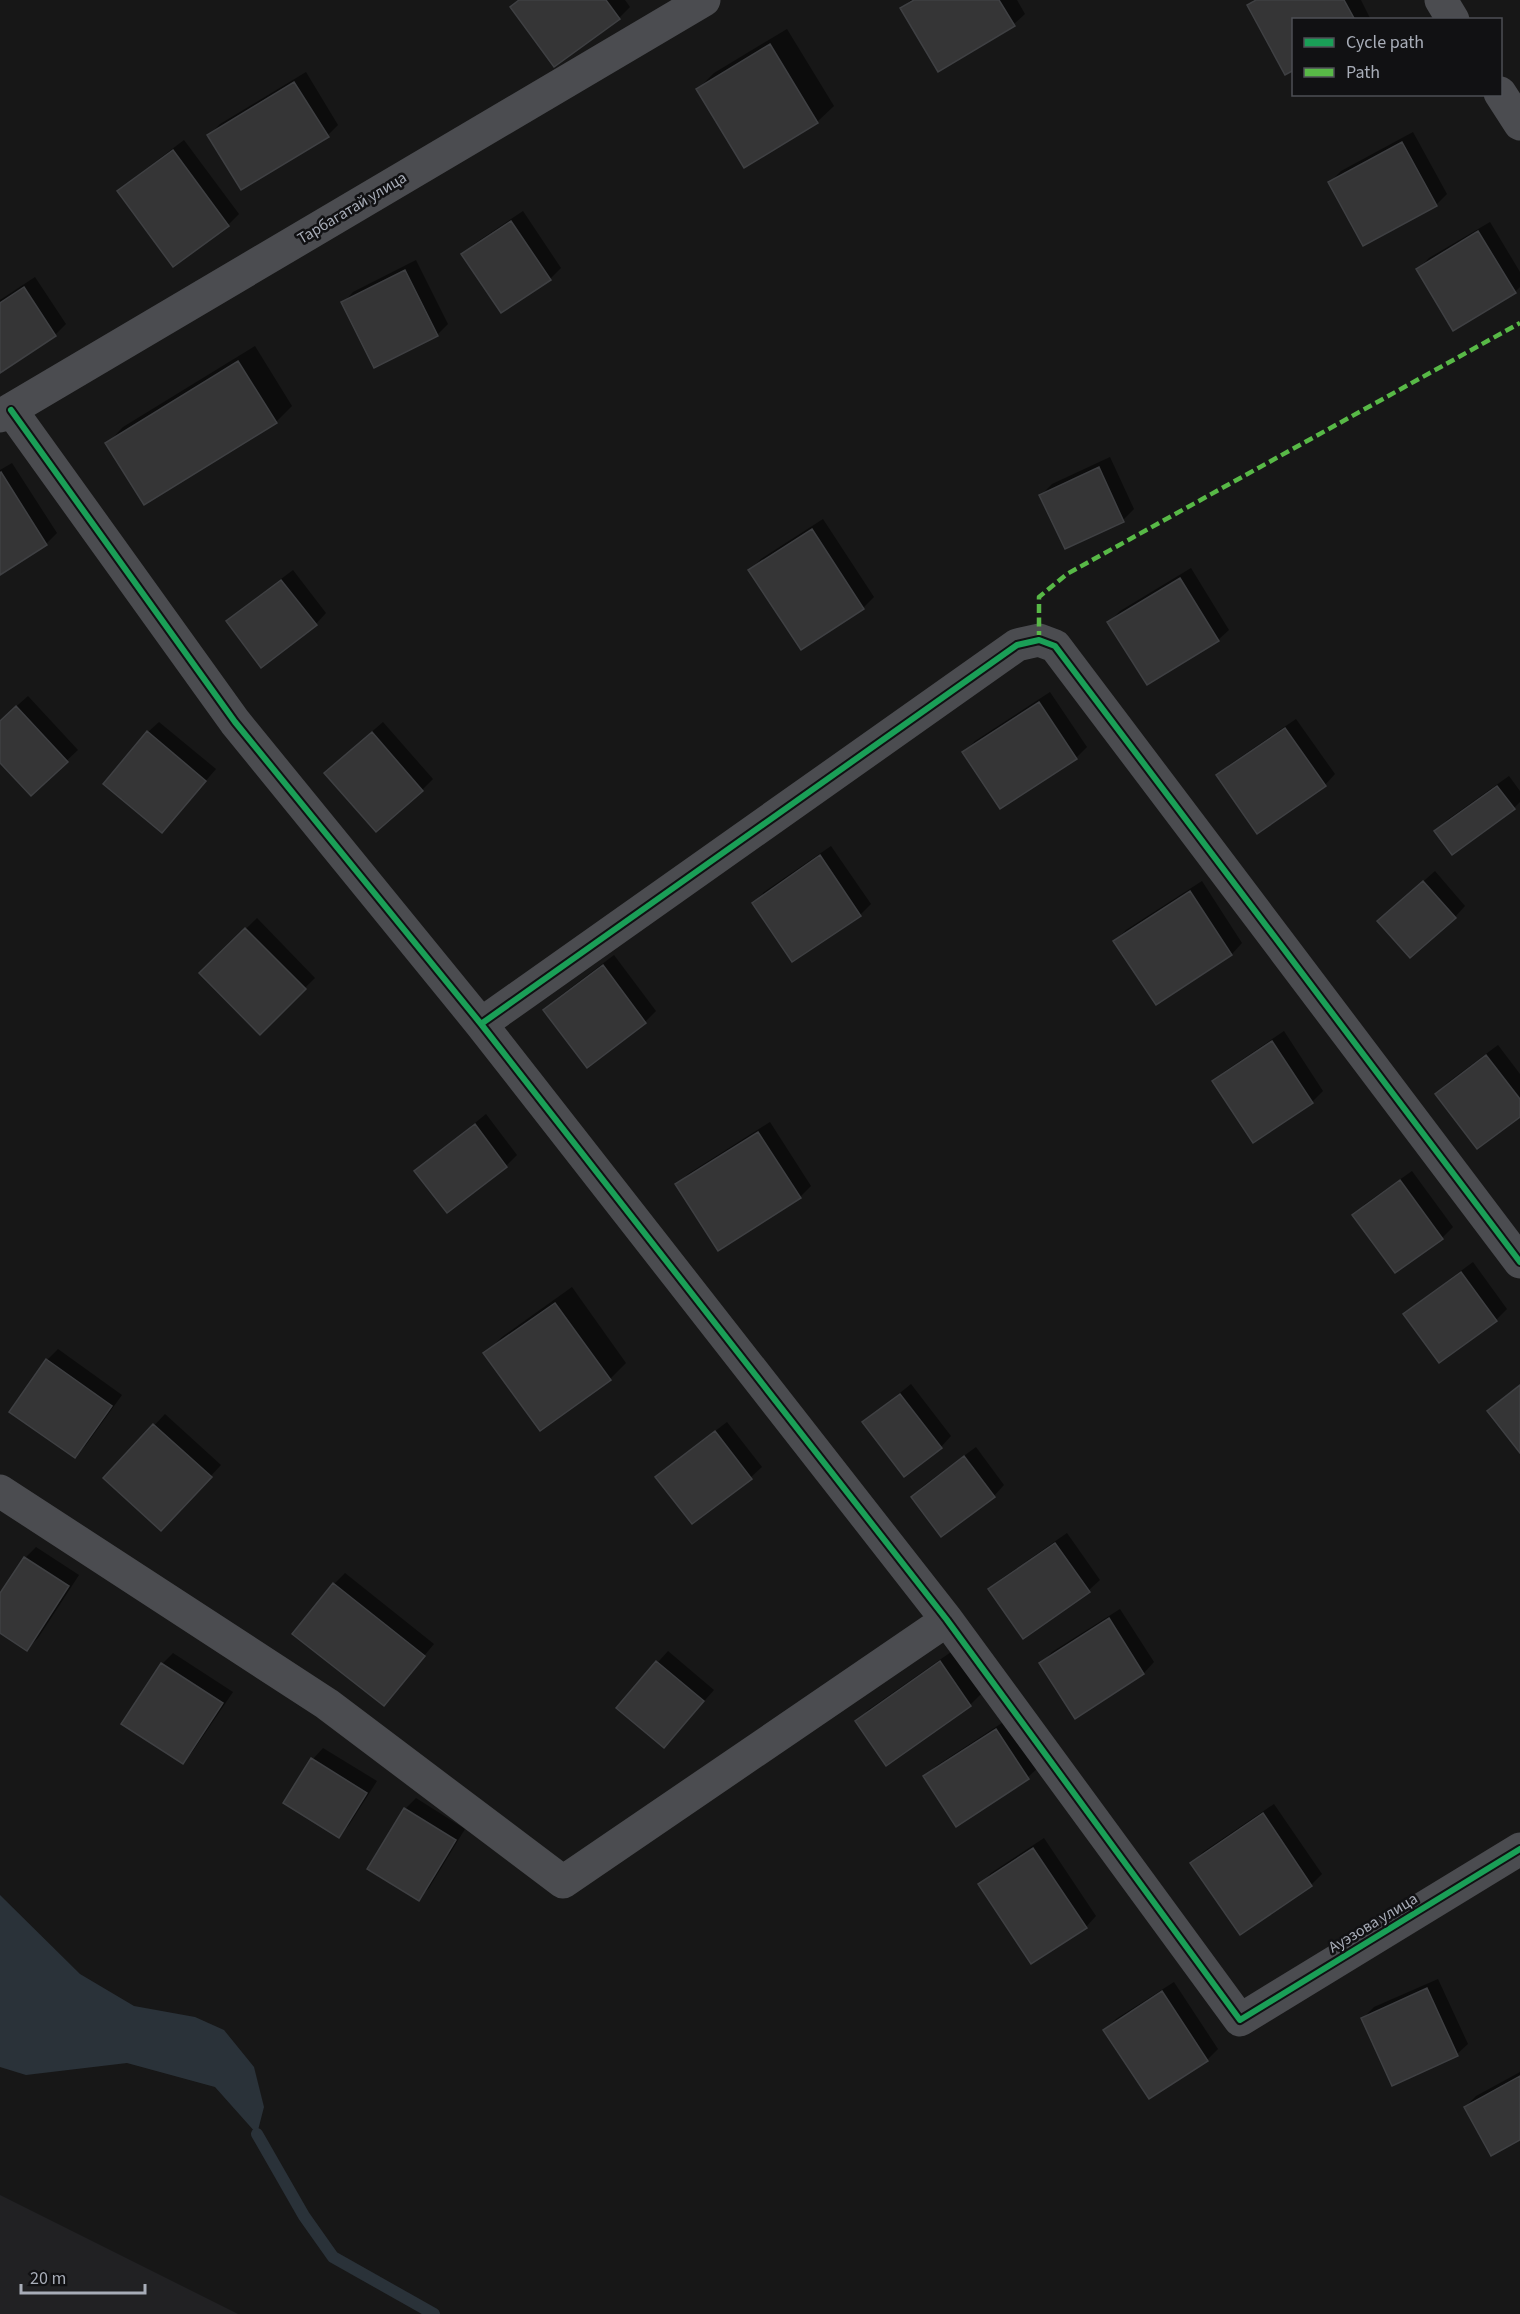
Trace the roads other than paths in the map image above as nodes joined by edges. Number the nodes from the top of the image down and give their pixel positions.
1 (704, 0) edge
2 (1441, 0) edge
3 (1452, 18) edge
4 (1502, 96) edge
5 (1520, 124) edge
6 (6, 413) edge
7 (481, 1024) junction
8 (1520, 1262) edge
9 (0, 1491) edge
10 (947, 1620) junction
11 (1520, 1849) edge

1 - 6 street, Тарбагатай улица
2 - 3 street
4 - 5 street
6 - 7 street
7 - 8 street
7 - 10 street
9 - 10 street
10 - 11 street, Ауэзова улица

